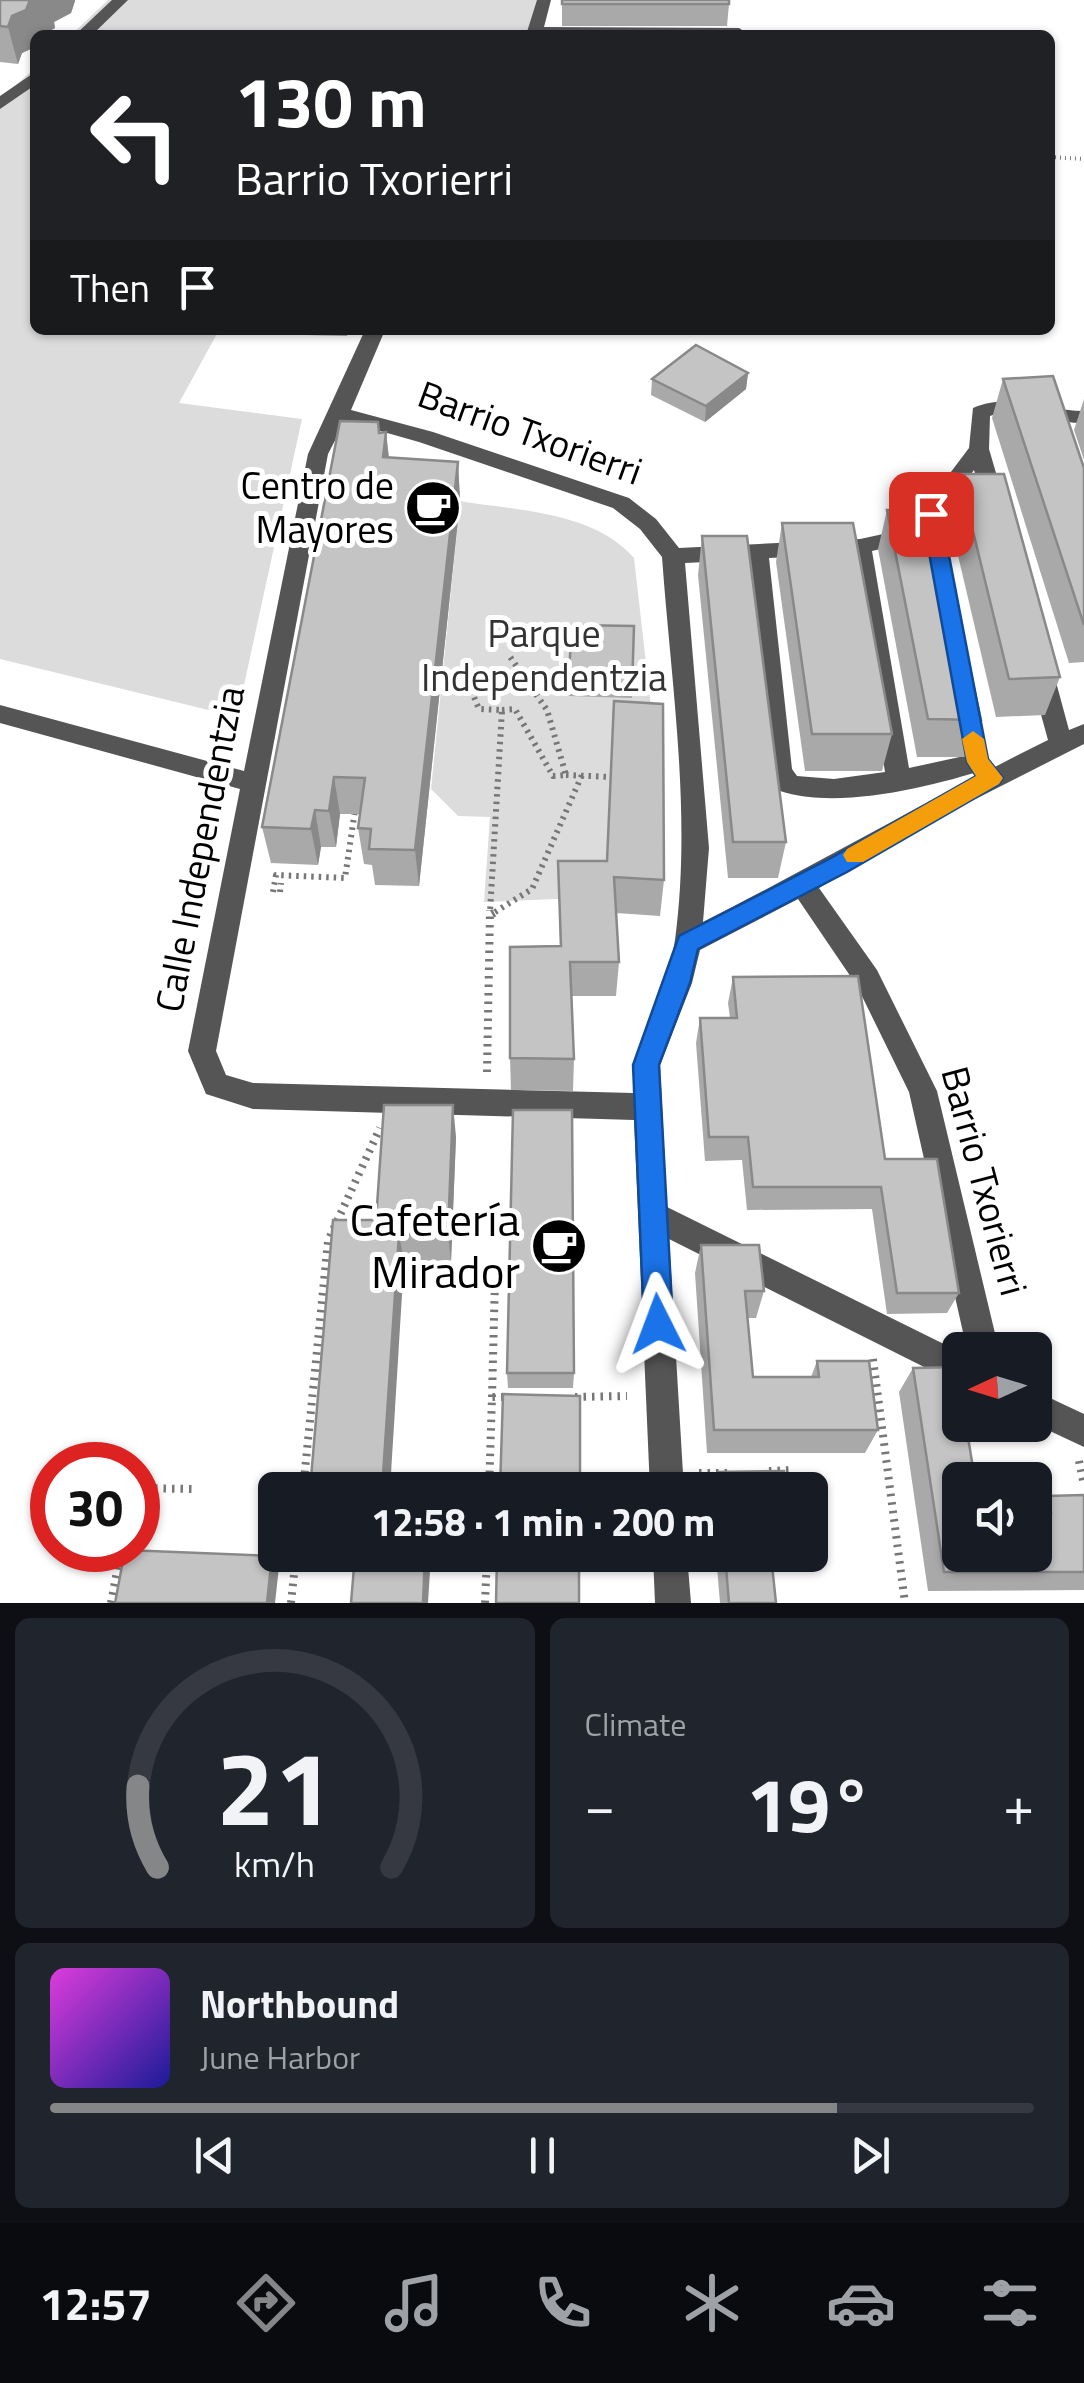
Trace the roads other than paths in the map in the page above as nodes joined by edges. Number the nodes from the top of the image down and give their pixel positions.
1 (121, 0) edge
2 (544, 0) edge
3 (88, 30) edge
4 (535, 30) edge
5 (30, 81) edge
6 (0, 104) edge
7 (373, 335) edge
8 (342, 414) junction
9 (1084, 417) edge
10 (979, 449) junction
11 (1000, 523) edge
12 (860, 546) junction
13 (757, 552) junction
14 (673, 556) junction
15 (1036, 652) edge
16 (0, 714) edge
17 (1073, 738) edge
18 (981, 761) junction
19 (898, 776) junction
20 (254, 783) junction
21 (802, 884) junction
22 (688, 943) junction
23 (647, 1107) junction
24 (652, 1216) junction
25 (979, 1332) edge
26 (942, 1361) edge
27 (1052, 1415) edge
28 (1084, 1431) edge
29 (666, 1472) edge
30 (671, 1572) edge
31 (673, 1603) edge

1 - 3 street
2 - 4 street
5 - 6 street
7 - 8 street, Calle Independentzia
8 - 14 street, Barrio Txorierri
8 - 20 street, Calle Independentzia
9 - 10 street
10 - 11 street
10 - 12 street
12 - 13 street
12 - 19 street
13 - 14 street
13 - 19 street
14 - 22 street
15 - 17 street
16 - 20 street
17 - 18 street
18 - 19 street
18 - 21 street
20 - 23 street, Calle Independentzia
21 - 22 street
21 - 25 street, Barrio Txorierri
22 - 23 street
23 - 24 street
24 - 26 street
24 - 29 street
27 - 28 street
30 - 31 street

